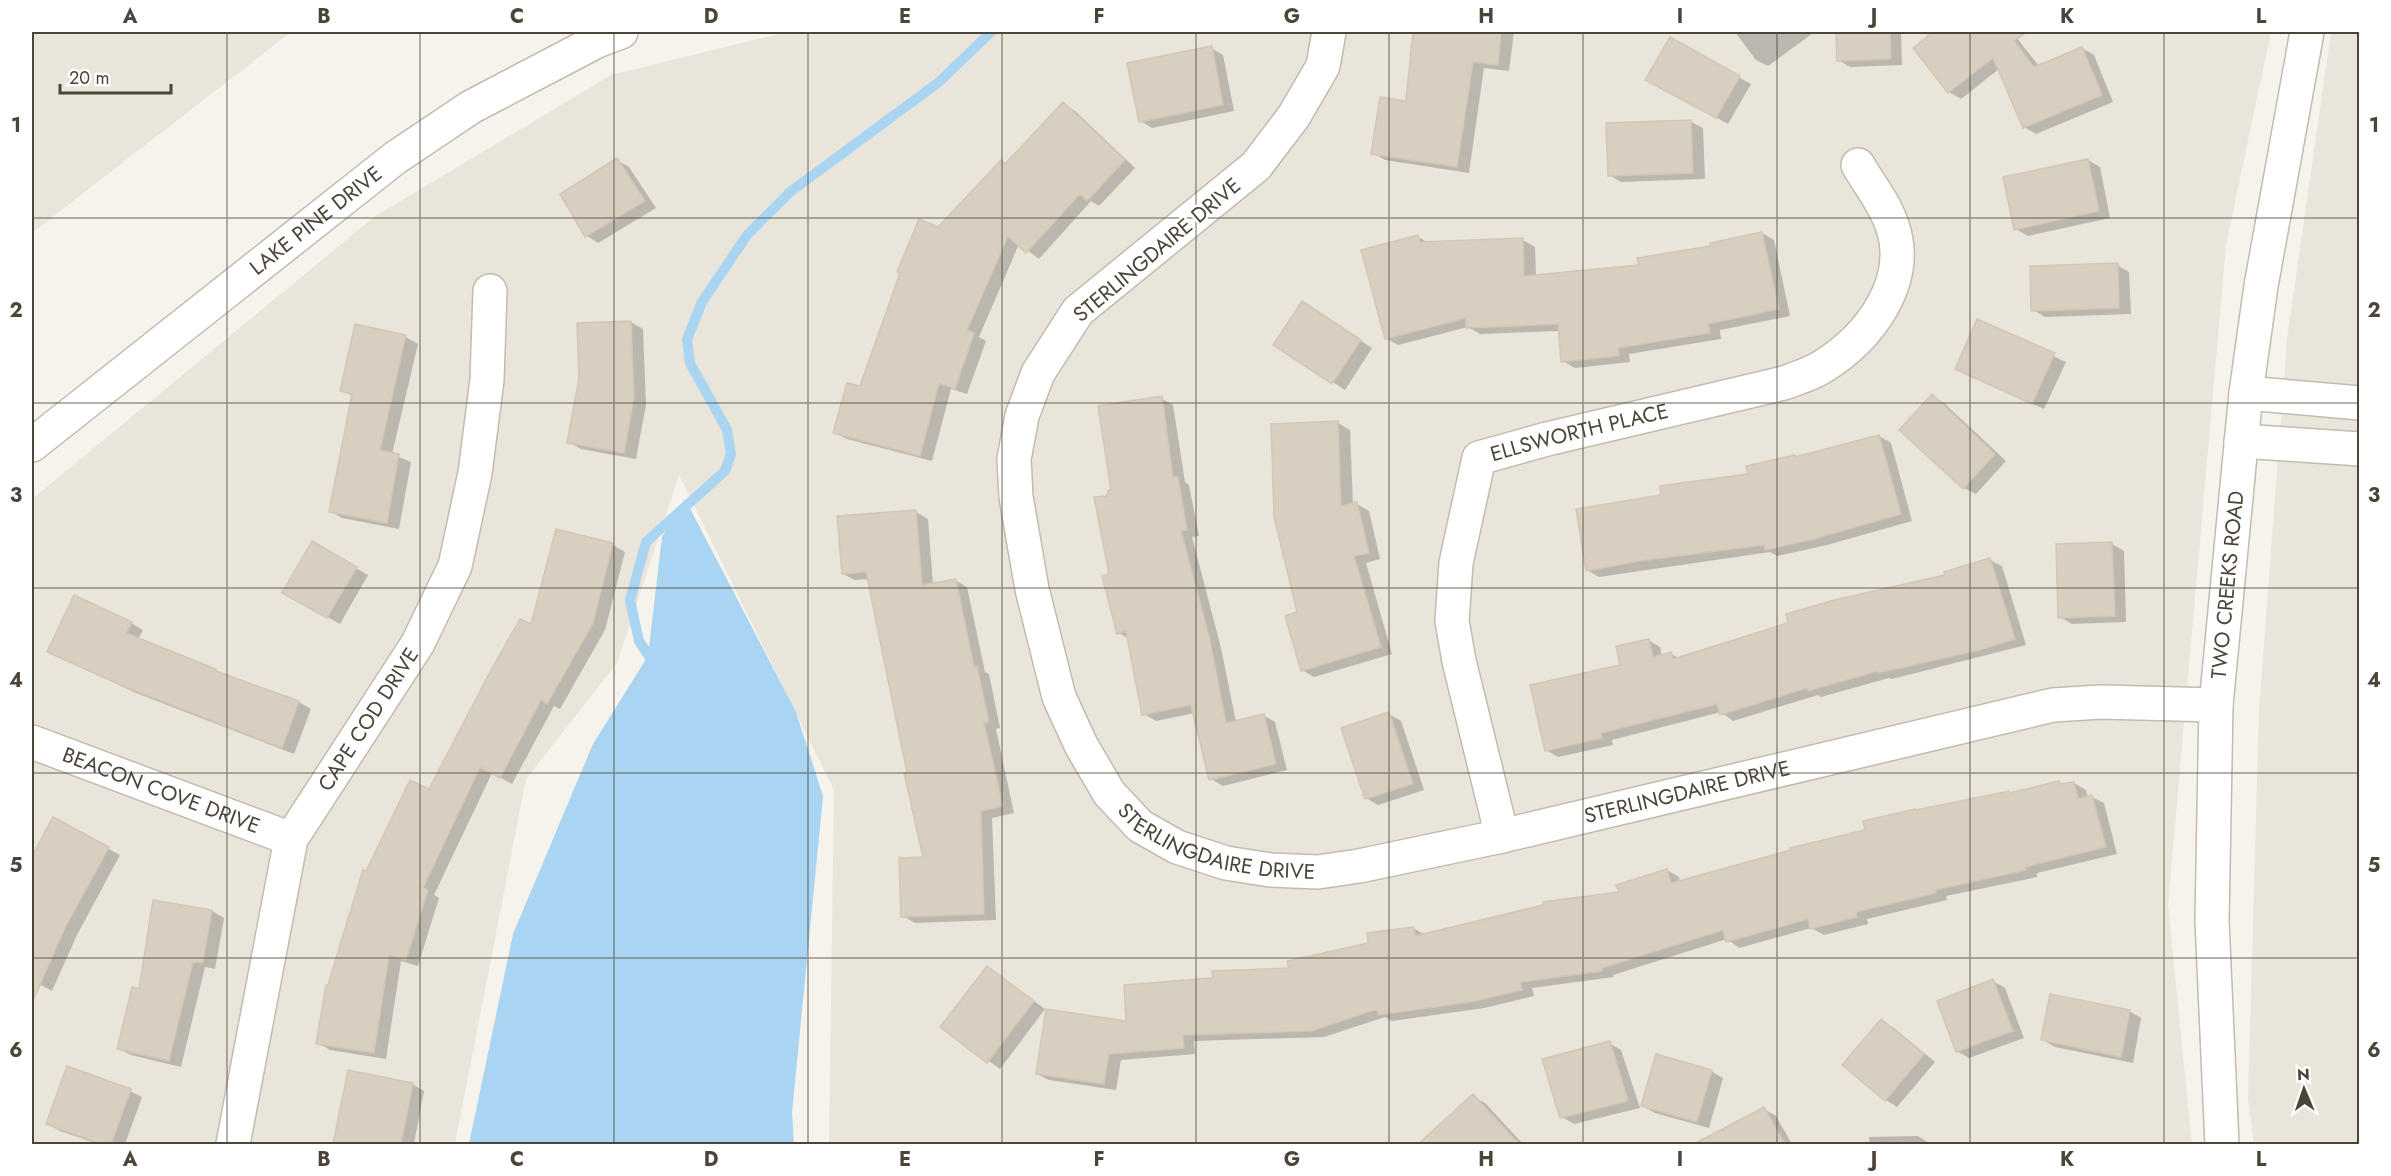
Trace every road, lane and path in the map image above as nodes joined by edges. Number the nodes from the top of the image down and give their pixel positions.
1 (621, 32) edge
2 (1329, 32) edge
3 (2307, 32) edge
4 (1858, 165) dead end
5 (490, 291) dead end
6 (2246, 393) junction
7 (2360, 403) edge
8 (2241, 441) junction
9 (32, 445) edge
10 (2360, 449) edge
11 (2216, 705) junction
12 (32, 742) edge
13 (1502, 836) junction
14 (291, 839) junction
15 (233, 1144) edge
16 (2222, 1144) edge

1 - 9 street, LAKE PINE DRIVE
2 - 13 street, STERLINGDAIRE DRIVE
3 - 6 street, TWO CREEKS ROAD
4 - 13 street, ELLSWORTH PLACE
5 - 14 street, CAPE COD DRIVE
6 - 7 street
6 - 8 street, TWO CREEKS ROAD
8 - 10 street
8 - 11 street, TWO CREEKS ROAD
11 - 13 street, STERLINGDAIRE DRIVE
11 - 16 street, TWO CREEKS ROAD
12 - 14 street, BEACON COVE DRIVE
14 - 15 street, CAPE COD DRIVE

